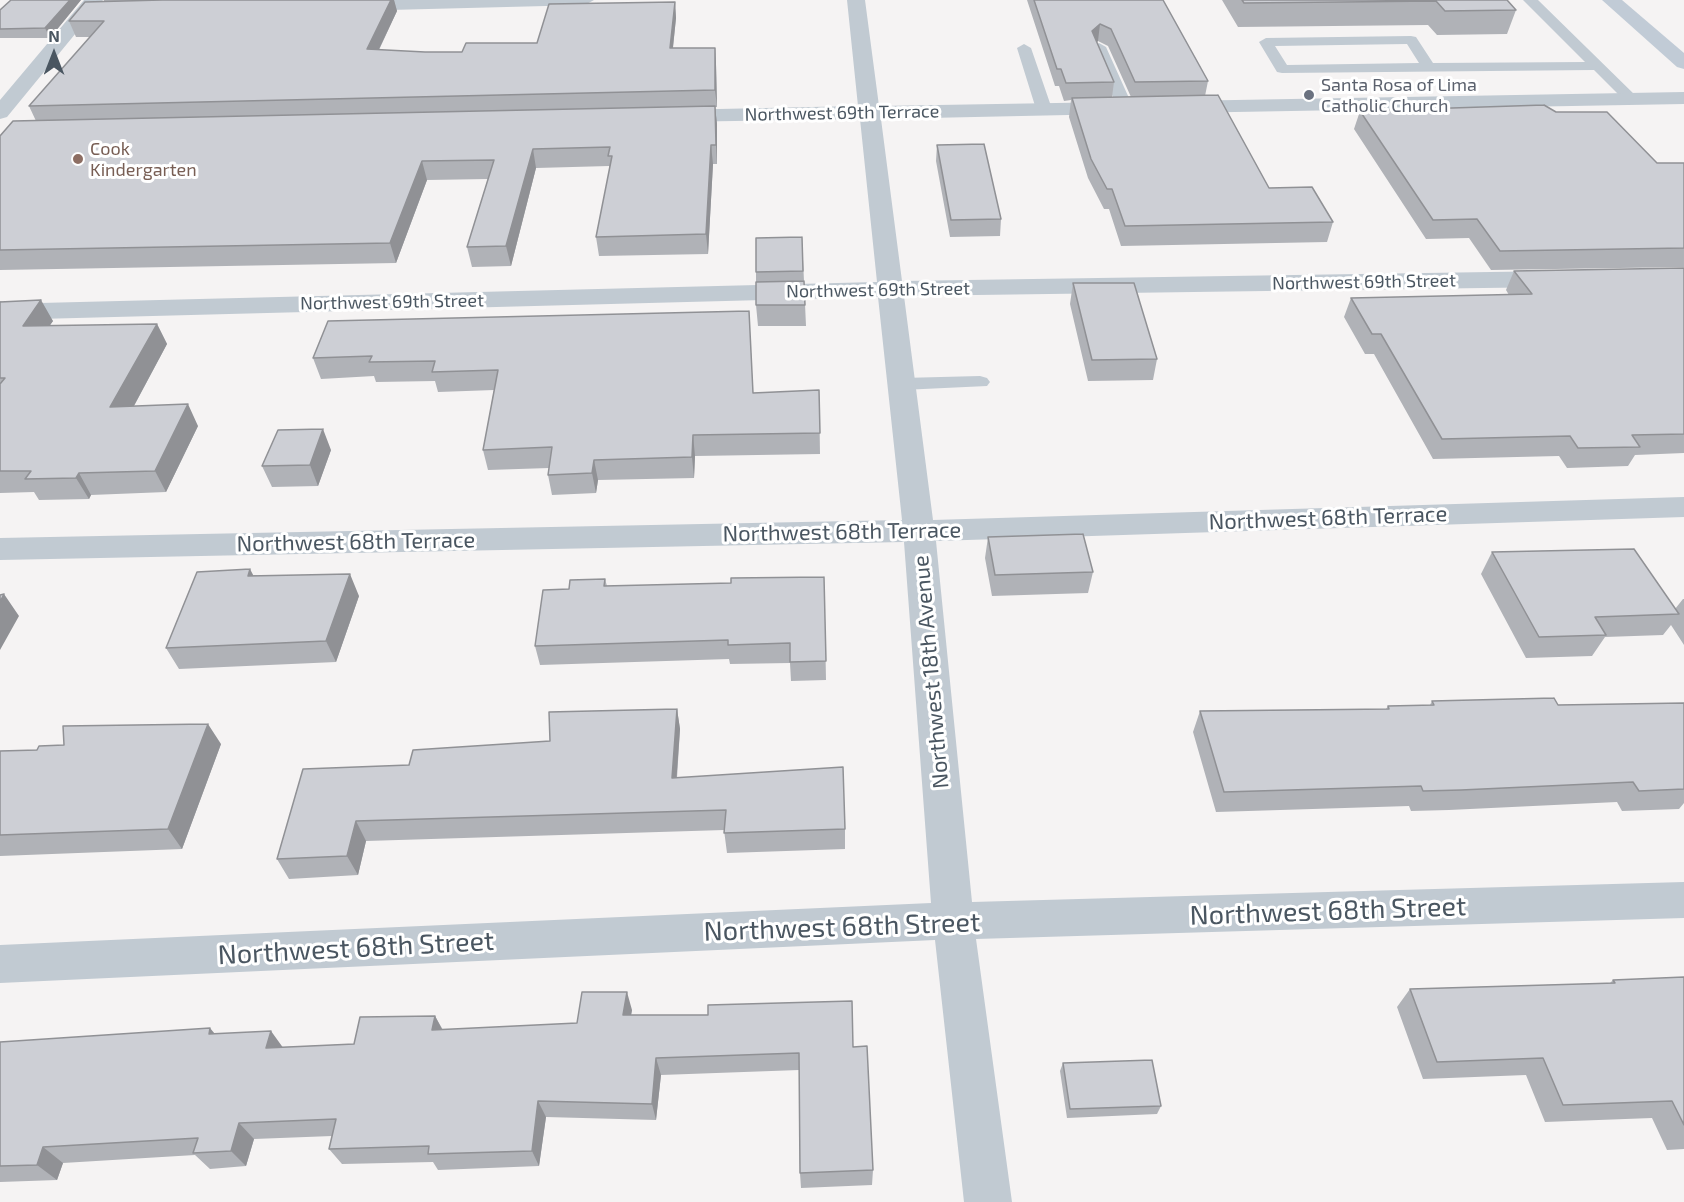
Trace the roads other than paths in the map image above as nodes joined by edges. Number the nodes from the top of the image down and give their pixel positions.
1 (585, 0) edge
2 (856, 0) edge
3 (1530, 0) edge
4 (1611, 0) edge
5 (335, 5) edge
6 (96, 7) edge
7 (1099, 47) edge
8 (1024, 48) dead end
9 (1684, 63) edge
10 (1596, 66) junction
11 (1429, 68) junction
12 (1684, 98) edge
13 (1631, 99) junction
14 (1125, 107) junction
15 (1044, 109) junction
16 (870, 112) junction
17 (0, 113) edge
18 (655, 117) edge
19 (1577, 279) edge
20 (891, 289) junction
21 (0, 312) edge
22 (980, 382) dead end
23 (902, 384) junction
24 (1684, 507) edge
25 (920, 531) junction
26 (0, 549) edge
27 (1684, 900) edge
28 (953, 921) junction
29 (0, 964) edge
30 (988, 1202) edge

1 - 5 street
2 - 16 street, Northwest 18th Avenue
3 - 10 lane
4 - 9 main road
6 - 17 street
7 - 14 lane
8 - 15 lane
10 - 11 lane
10 - 13 lane
11 - 11 lane
12 - 13 street, Northwest 69th Terrace
13 - 14 street, Northwest 69th Terrace
14 - 15 street, Northwest 69th Terrace
15 - 16 street, Northwest 69th Terrace
16 - 18 street, Northwest 69th Terrace
16 - 20 street, Northwest 18th Avenue
19 - 20 street, Northwest 69th Street
20 - 21 street, Northwest 69th Street
20 - 23 street, Northwest 18th Avenue
22 - 23 lane
23 - 25 street, Northwest 18th Avenue
24 - 25 street, Northwest 68th Terrace
25 - 26 street, Northwest 68th Terrace
25 - 28 street, Northwest 18th Avenue
27 - 28 street, Northwest 68th Street
28 - 29 street, Northwest 68th Street
28 - 30 street, Northwest 18th Avenue

